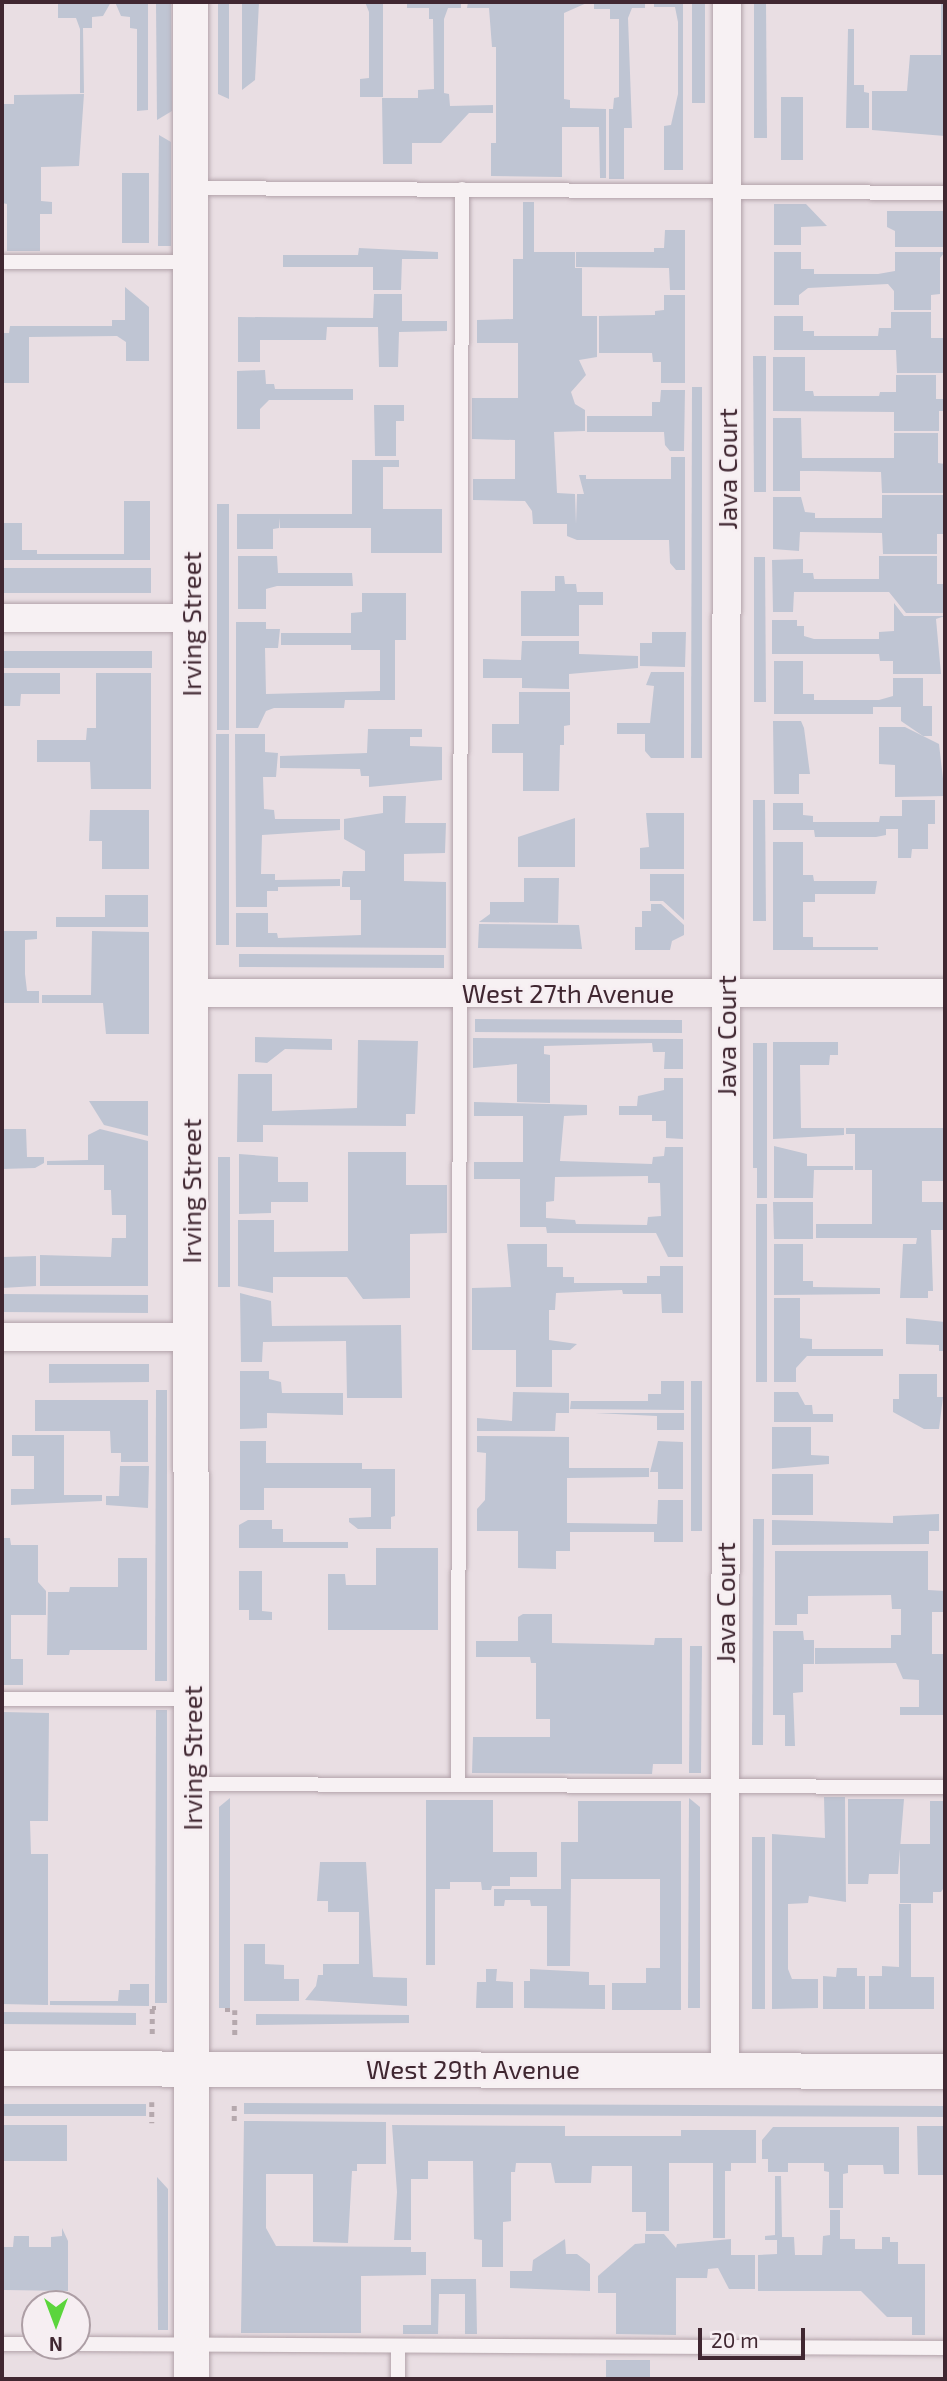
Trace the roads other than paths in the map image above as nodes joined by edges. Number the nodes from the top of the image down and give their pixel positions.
1 (190, 2) edge
2 (727, 2) edge
3 (190, 188) junction
4 (463, 189) junction
5 (727, 191) junction
6 (945, 192) edge
7 (2, 262) edge
8 (190, 262) junction
9 (2, 618) edge
10 (191, 618) junction
11 (191, 993) junction
12 (460, 993) junction
13 (726, 993) junction
14 (945, 993) edge
15 (2, 1337) edge
16 (191, 1337) junction
17 (2, 1699) edge
18 (192, 1699) junction
19 (192, 1784) junction
20 (458, 1785) junction
21 (725, 1787) junction
22 (945, 1787) edge
23 (2, 2068) edge
24 (192, 2068) junction
25 (725, 2070) junction
26 (945, 2071) edge
27 (2, 2344) edge
28 (21, 2344) edge
29 (91, 2344) edge
30 (191, 2345) junction
31 (398, 2346) junction
32 (945, 2348) edge
33 (191, 2379) edge
34 (398, 2379) edge

1 - 3 street, Irving Street
2 - 5 street, Java Court
3 - 4 lane
3 - 8 street, Irving Street
4 - 5 lane
4 - 12 lane
5 - 6 lane
5 - 13 street, Java Court
7 - 8 lane
8 - 10 street, Irving Street
9 - 10 street
10 - 11 street, Irving Street
11 - 12 street, West 27th Avenue
11 - 16 street, Irving Street
12 - 13 street, West 27th Avenue
12 - 20 lane
13 - 14 street, West 27th Avenue
13 - 21 street, Java Court
15 - 16 street
16 - 18 street, Irving Street
17 - 18 lane
18 - 19 street, Irving Street
19 - 20 lane
19 - 24 street, Irving Street
20 - 21 lane
21 - 22 lane
21 - 25 street, Java Court
23 - 24 street, West 29th Avenue
24 - 25 street, West 29th Avenue
24 - 30 street, Irving Street
25 - 26 street, West 29th Avenue
27 - 28 lane
29 - 30 lane
30 - 31 lane
30 - 33 street, Irving Street
31 - 32 lane
31 - 34 lane

